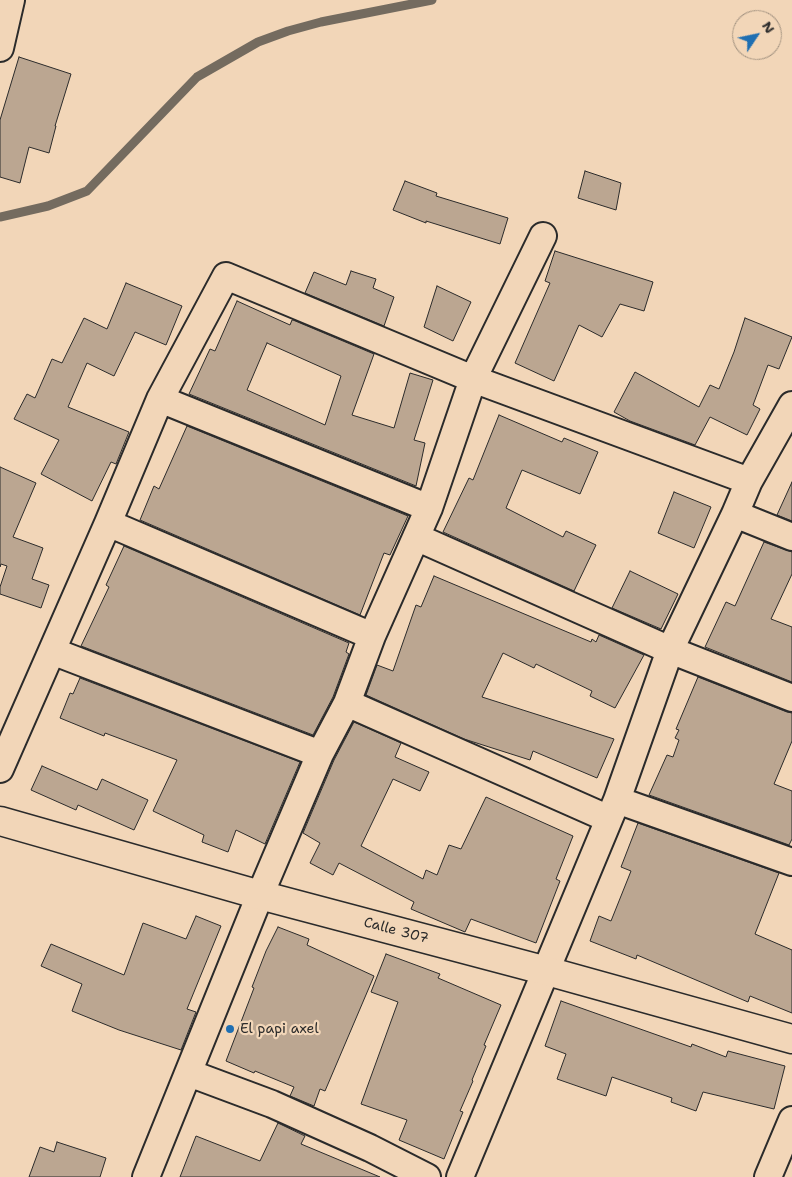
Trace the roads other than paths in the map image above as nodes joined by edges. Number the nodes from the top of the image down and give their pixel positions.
1 (11, 0) edge
2 (0, 48) edge
3 (543, 236) dead end
4 (473, 378) junction
5 (160, 398) junction
6 (792, 405) edge
7 (749, 481) junction
8 (429, 508) junction
9 (735, 514) junction
10 (108, 523) junction
11 (416, 537) junction
12 (792, 537) edge
13 (372, 636) junction
14 (670, 650) junction
15 (52, 651) junction
16 (792, 698) edge
17 (346, 703) junction
18 (320, 754) junction
19 (0, 769) edge
20 (613, 810) junction
21 (0, 821) edge
22 (792, 862) edge
23 (260, 894) junction
24 (547, 971) junction
25 (792, 1039) edge
26 (189, 1073) junction
27 (792, 1120) edge
28 (146, 1177) edge
29 (427, 1177) edge
30 (460, 1177) edge
31 (768, 1177) edge

1 - 2 street
3 - 4 street
4 - 5 street
4 - 7 street
4 - 8 street
5 - 8 street
5 - 10 street
6 - 7 street
7 - 9 street
8 - 11 street
9 - 12 street
9 - 14 street
10 - 13 street
10 - 15 street
11 - 13 street
11 - 14 street
13 - 17 street
14 - 16 street
14 - 20 street
15 - 18 street
15 - 19 street
17 - 18 street
17 - 20 street
18 - 23 street
20 - 22 street
20 - 24 street
21 - 23 street, Calle 307
23 - 24 street, Calle 307
23 - 26 street
24 - 25 street, Calle 307
24 - 30 street
26 - 28 street
26 - 29 street
27 - 31 street

